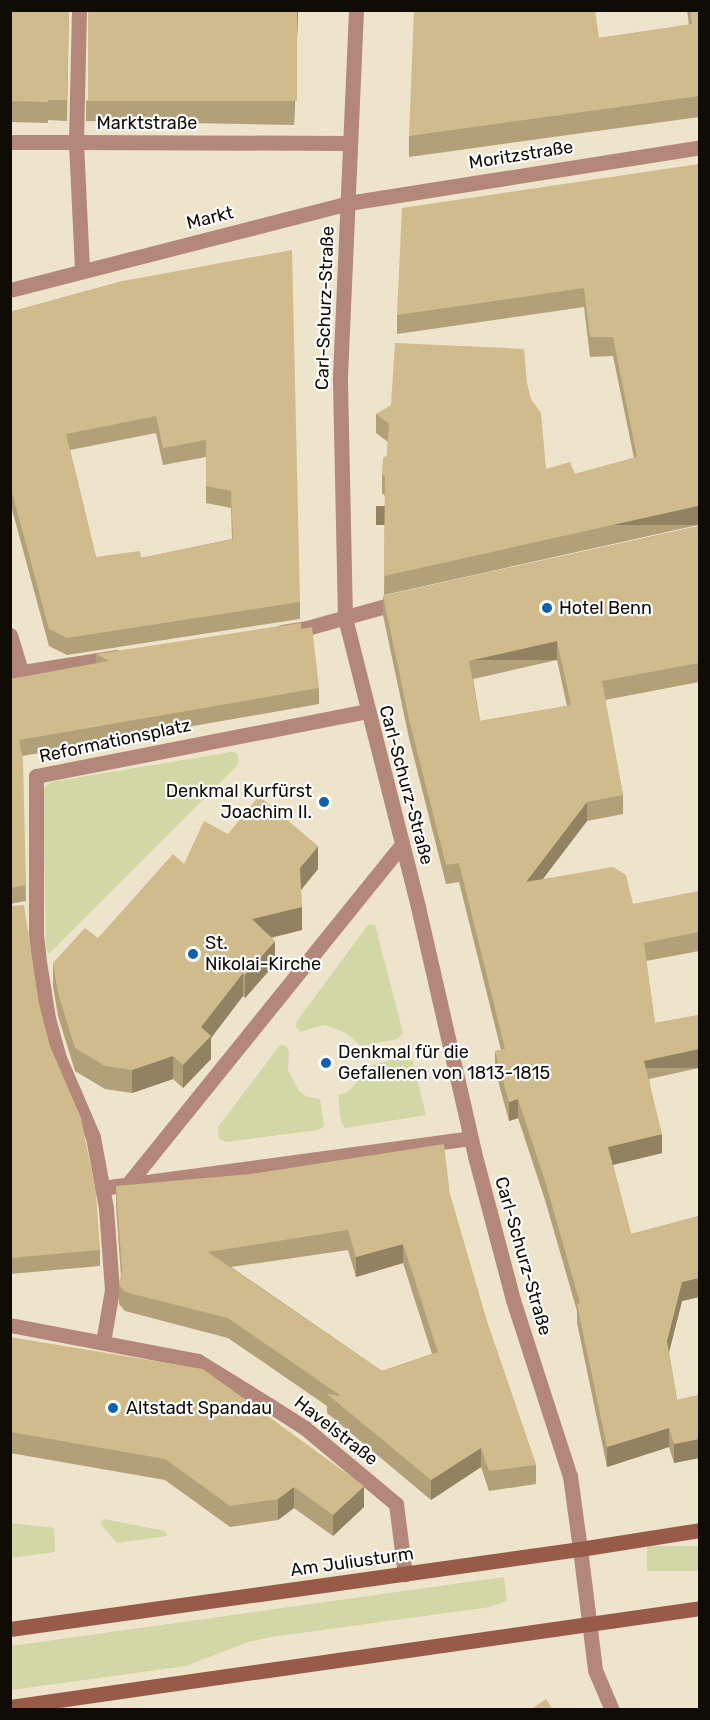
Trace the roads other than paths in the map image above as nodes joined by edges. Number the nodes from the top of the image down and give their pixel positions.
1 (79, 10) edge
2 (356, 10) edge
3 (10, 142) edge
4 (76, 142) junction
5 (349, 143) junction
6 (699, 147) edge
7 (348, 202) junction
8 (82, 271) junction
9 (10, 290) edge
10 (419, 597) edge
11 (345, 618) junction
12 (10, 635) edge
13 (261, 635) edge
14 (136, 654) edge
15 (16, 673) edge
16 (367, 711) junction
17 (402, 846) junction
18 (36, 910) junction
19 (18, 912) edge
20 (471, 1137) junction
21 (128, 1184) junction
22 (102, 1188) junction
23 (10, 1325) edge
24 (103, 1342) junction
25 (699, 1530) edge
26 (580, 1550) junction
27 (405, 1574) junction
28 (699, 1608) edge
29 (588, 1624) junction
30 (10, 1629) edge
31 (10, 1707) edge
32 (612, 1710) edge

1 - 4 street, Marktstraße
2 - 5 street, Carl-Schurz-Straße
3 - 4 street
4 - 5 street, Marktstraße
4 - 8 street
5 - 7 street, Carl-Schurz-Straße
6 - 7 street, Moritzstraße
7 - 8 street, Markt
7 - 11 street, Carl-Schurz-Straße
8 - 9 street, Markt
10 - 11 street
11 - 13 street
11 - 16 street, Carl-Schurz-Straße
12 - 15 street
14 - 15 street
16 - 17 street, Carl-Schurz-Straße
16 - 18 street, Reformationsplatz
17 - 20 street, Carl-Schurz-Straße
17 - 21 street
18 - 19 street
18 - 22 street, Reformationsplatz
20 - 21 street
20 - 26 street, Carl-Schurz-Straße
21 - 22 street
22 - 24 street, Reformationsplatz
23 - 24 street, Havelstraße
24 - 27 street, Havelstraße
25 - 26 main road, Am Juliusturm
26 - 27 main road, Am Juliusturm
26 - 29 street, Carl-Schurz-Straße
27 - 30 main road, Am Juliusturm
28 - 29 main road
29 - 31 main road
29 - 32 street, Carl-Schurz-Straße

